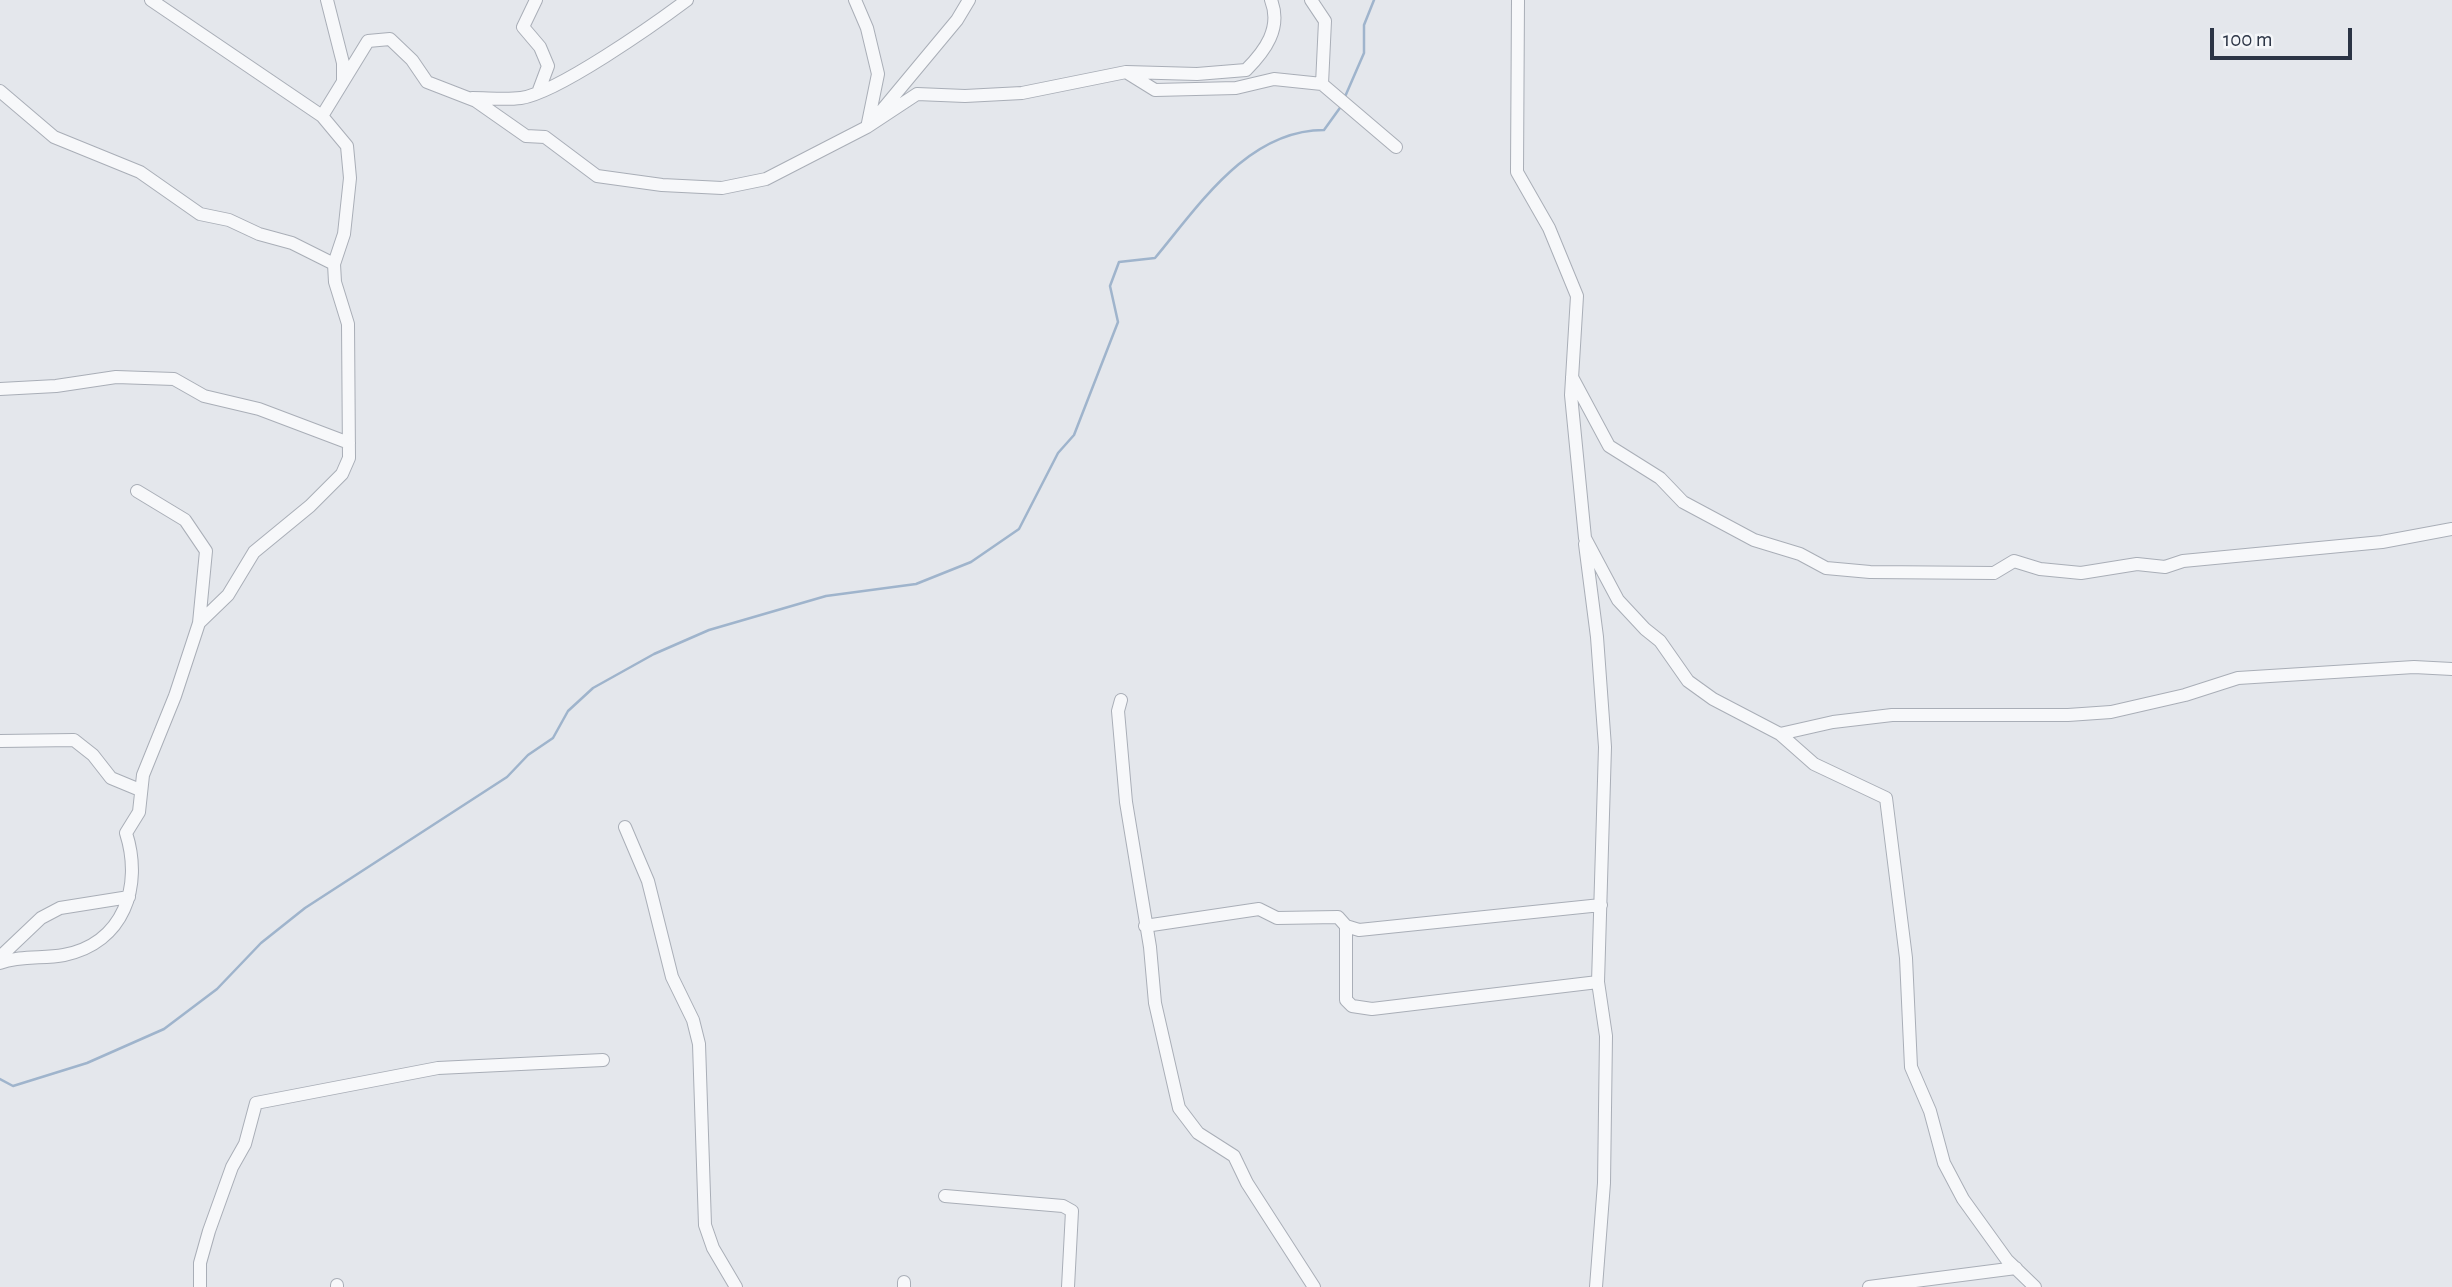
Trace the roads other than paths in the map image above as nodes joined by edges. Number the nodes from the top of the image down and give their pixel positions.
1 (151, 0) edge
2 (327, 0) edge
3 (536, 0) edge
4 (687, 0) edge
5 (855, 0) edge
6 (1271, 0) edge
7 (1311, 0) edge
8 (1518, 0) edge
9 (964, 4) edge
10 (1126, 72) junction
11 (343, 83) junction
12 (1322, 84) junction
13 (539, 90) junction
14 (0, 91) edge
15 (468, 98) junction
16 (322, 116) junction
17 (867, 127) junction
18 (1396, 147) dead end
19 (334, 264) junction
20 (1571, 374) junction
21 (0, 389) edge
22 (349, 443) junction
23 (137, 492) dead end
24 (2452, 529) edge
25 (1585, 538) junction
26 (199, 623) junction
27 (2452, 669) edge
28 (1121, 700) dead end
29 (1780, 734) junction
30 (0, 741) edge
31 (140, 790) junction
32 (625, 827) dead end
33 (129, 897) junction
34 (1601, 905) junction
35 (1145, 926) junction
36 (1346, 926) junction
37 (0, 957) edge
38 (0, 963) edge
39 (1598, 982) junction
40 (603, 1060) dead end
41 (945, 1196) dead end
42 (2016, 1268) junction
43 (200, 1287) edge
44 (736, 1287) edge
45 (1068, 1287) edge
46 (1314, 1287) edge
47 (1596, 1287) edge
48 (1869, 1287) edge
49 (2035, 1287) edge

1 - 16 street
2 - 11 street
3 - 13 street
4 - 13 street
5 - 17 street
6 - 10 street
7 - 12 street
8 - 20 street
9 - 17 street
10 - 12 street
10 - 17 street
11 - 15 street
11 - 16 street
12 - 18 street
13 - 15 street
14 - 19 street
15 - 17 street
16 - 19 street
19 - 22 street
20 - 24 street
20 - 25 street
21 - 22 street
22 - 26 street
23 - 26 street
25 - 29 street
25 - 34 street
26 - 31 street
27 - 29 street
28 - 35 street
29 - 42 street
30 - 31 street
31 - 33 street
32 - 44 street
33 - 37 street
33 - 38 street
34 - 36 street
34 - 39 street
35 - 36 street
35 - 46 street
36 - 39 street
39 - 47 street
40 - 43 street
41 - 45 street
42 - 48 street
42 - 49 street

